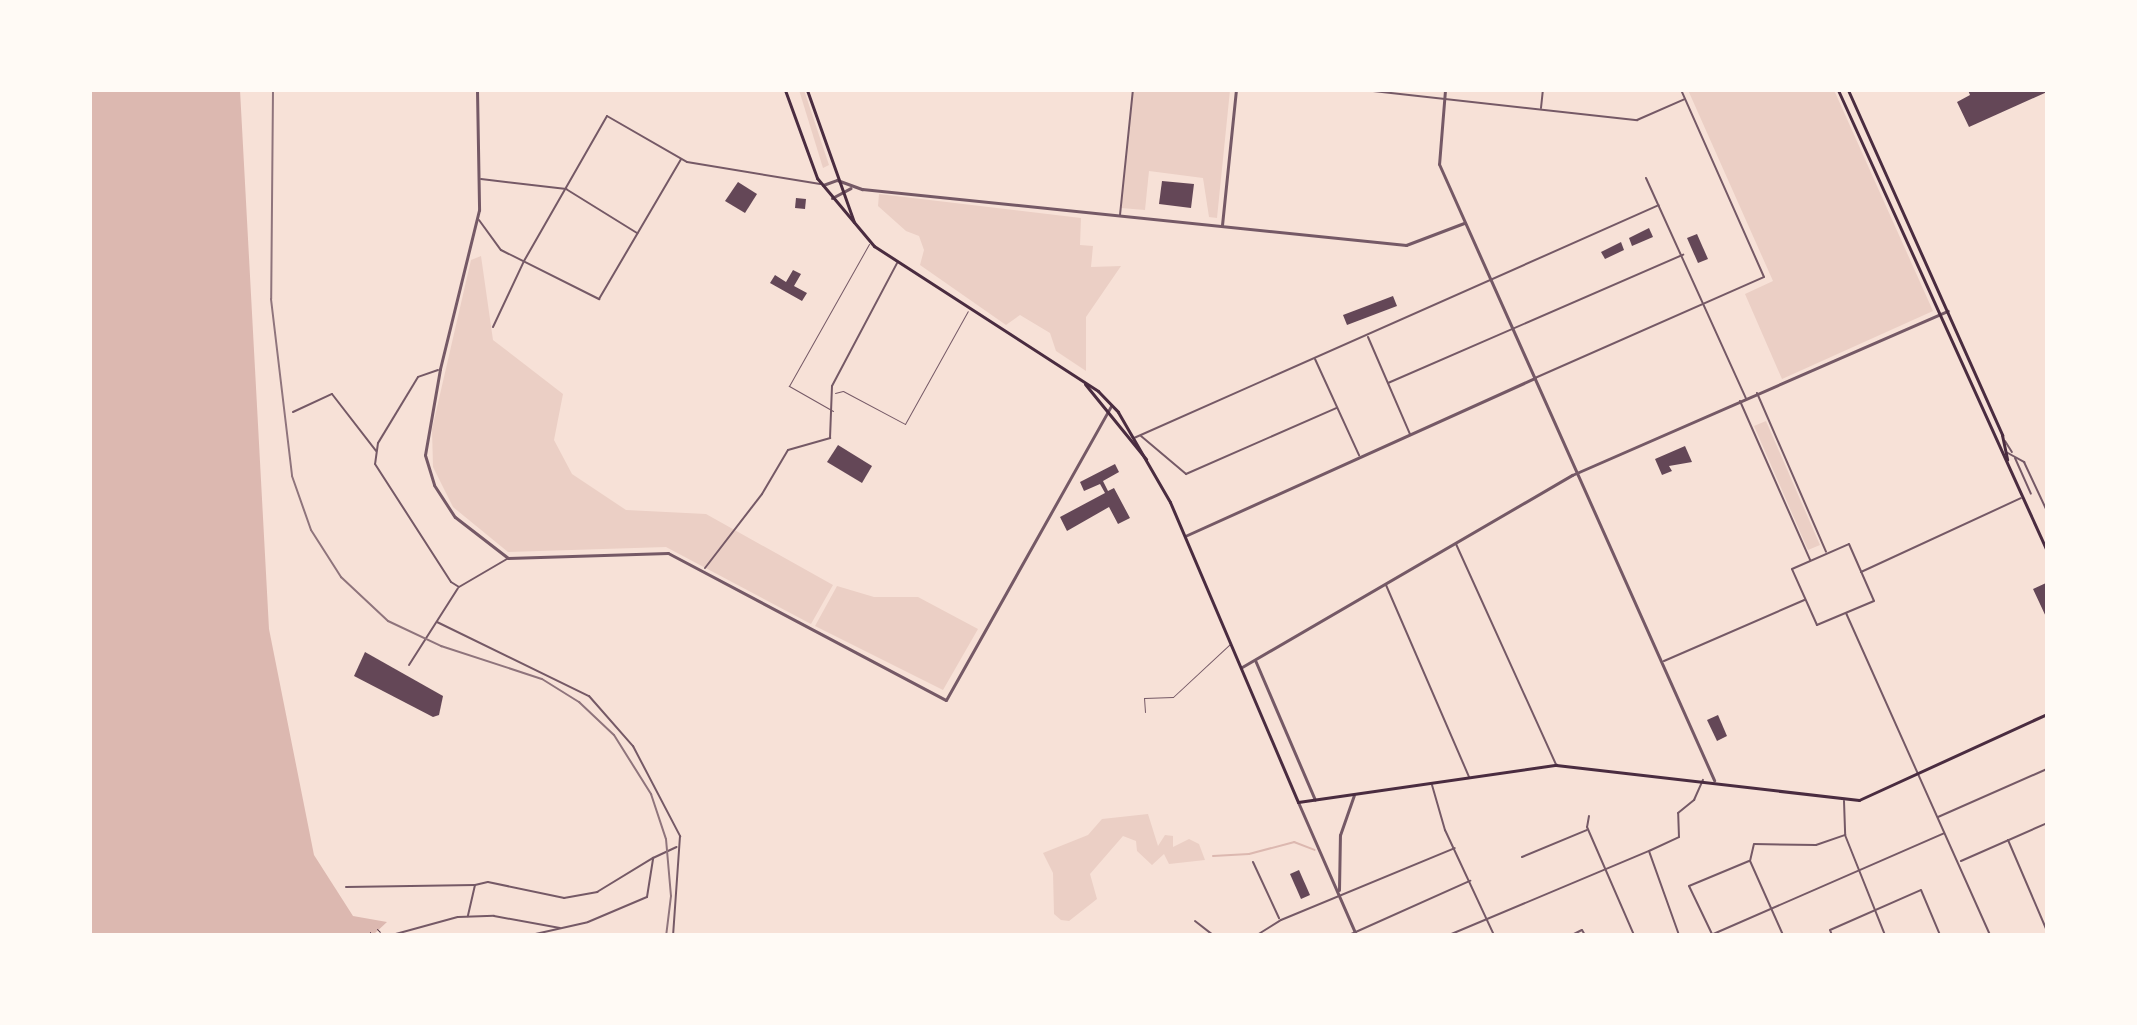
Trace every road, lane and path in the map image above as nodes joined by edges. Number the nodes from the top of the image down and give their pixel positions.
1 (477, 90) edge
2 (785, 90) edge
3 (807, 90) edge
4 (1133, 90) edge
5 (1236, 90) edge
6 (1364, 90) edge
7 (1445, 90) edge
8 (1543, 90) edge
9 (1681, 90) edge
10 (1838, 90) edge
11 (1848, 90) edge
12 (1444, 99) junction
13 (1685, 99) junction
14 (1541, 109) junction
15 (681, 158) junction
16 (1646, 178) dead end
17 (481, 179) junction
18 (837, 180) junction
19 (823, 186) junction
20 (855, 187) junction
21 (566, 189) junction
22 (842, 194) junction
23 (832, 198) junction
24 (1659, 205) junction
25 (1120, 216) junction
26 (477, 218) junction
27 (1464, 223) junction
28 (857, 226) junction
29 (1222, 226) junction
30 (638, 234) junction
31 (871, 242) junction
32 (1683, 255) junction
33 (524, 261) junction
34 (897, 263) junction
35 (1490, 279) junction
36 (1704, 304) junction
37 (970, 309) junction
38 (1948, 311) junction
39 (1941, 314) junction
40 (493, 327) dead end
41 (1512, 327) junction
42 (1367, 336) junction
43 (1315, 358) junction
44 (440, 369) junction
45 (1535, 378) junction
46 (1082, 381) junction
47 (1388, 383) junction
48 (1757, 393) junction
49 (831, 394) junction
50 (1746, 398) junction
51 (1740, 401) junction
52 (1112, 404) junction
53 (1336, 408) junction
54 (833, 411) junction
55 (293, 412) dead end
56 (1106, 413) junction
57 (1411, 436) junction
58 (1138, 437) junction
59 (1129, 440) junction
60 (2004, 440) junction
61 (2000, 446) junction
62 (376, 452) junction
63 (2006, 452) junction
64 (2013, 456) junction
65 (1360, 457) junction
66 (2007, 463) junction
67 (1150, 464) junction
68 (1577, 473) junction
69 (2031, 494) dead end
70 (2022, 497) junction
71 (2047, 511) edge
72 (1185, 536) junction
73 (2045, 541) edge
74 (1455, 544) junction
75 (2047, 551) edge
76 (1827, 554) junction
77 (508, 558) junction
78 (1810, 561) junction
79 (705, 568) junction
80 (1861, 572) junction
81 (1385, 584) junction
82 (459, 587) junction
83 (1805, 599) junction
84 (1846, 613) junction
85 (437, 622) junction
86 (1231, 643) junction
87 (1255, 659) junction
88 (1662, 662) junction
89 (409, 665) dead end
90 (1241, 667) junction
91 (1145, 712) dead end
92 (2047, 714) edge
93 (1556, 765) junction
94 (2047, 769) edge
95 (1916, 773) junction
96 (1469, 778) junction
97 (1703, 780) junction
98 (1714, 780) junction
99 (1432, 784) junction
100 (1354, 795) junction
101 (1315, 800) junction
102 (1844, 801) junction
103 (1298, 802) junction
104 (1589, 816) dead end
105 (1937, 817) junction
106 (2046, 825) edge
107 (1588, 829) junction
108 (1945, 832) junction
109 (1845, 835) junction
110 (2008, 840) junction
111 (679, 846) junction
112 (1455, 848) junction
113 (1649, 851) junction
114 (1522, 857) dead end
115 (653, 858) junction
116 (1750, 861) junction
117 (1961, 861) junction
118 (1253, 862) dead end
119 (1604, 867) junction
120 (1857, 871) junction
121 (1471, 880) junction
122 (475, 885) junction
123 (346, 887) dead end
124 (1339, 894) junction
125 (1772, 910) junction
126 (1874, 910) junction
127 (468, 917) junction
128 (1487, 918) junction
129 (1281, 920) junction
130 (1195, 921) dead end
131 (565, 928) junction
132 (377, 929) dead end
133 (2047, 931) edge
134 (380, 932) dead end
135 (552, 933) edge
136 (1356, 934) edge
137 (392, 935) edge
138 (531, 935) edge
139 (673, 935) edge
140 (1213, 935) edge
141 (1257, 935) edge
142 (1349, 935) edge
143 (1449, 935) edge
144 (1494, 935) edge
145 (1572, 935) edge
146 (1585, 935) edge
147 (1634, 935) edge
148 (1679, 935) edge
149 (1712, 935) edge
150 (1783, 935) edge
151 (1832, 935) edge
152 (1885, 935) edge
153 (1940, 935) edge
154 (1990, 935) edge

1 - 17 street
2 - 19 main road
3 - 18 main road
4 - 25 street
5 - 29 street
6 - 12 street
7 - 12 street
8 - 14 street
9 - 13 street
10 - 39 main road
11 - 38 main road
12 - 14 street
12 - 27 street
13 - 14 street
13 - 36 street
15 - 19 street
15 - 21 street
15 - 30 street
16 - 24 street
17 - 21 street
17 - 26 street
18 - 19 street
18 - 20 street
18 - 22 main road
19 - 23 main road
20 - 22 street
20 - 25 street
21 - 30 street
21 - 33 street
22 - 23 street
22 - 28 main road
23 - 28 main road
24 - 32 street
24 - 35 street
25 - 29 street
26 - 33 street
26 - 44 street
27 - 29 street
27 - 35 street
28 - 31 main road
30 - 33 street
31 - 34 main road
31 - 54 lane
32 - 36 street
32 - 41 street
33 - 40 street
34 - 37 main road
34 - 49 street
35 - 41 street
35 - 42 street
36 - 45 street
36 - 50 street
37 - 46 main road
37 - 49 lane
38 - 39 street
38 - 60 main road
39 - 48 street
39 - 61 main road
41 - 45 street
41 - 47 street
42 - 43 street
42 - 47 street
43 - 53 street
43 - 58 street
44 - 62 street
44 - 77 street
45 - 57 street
45 - 68 street
46 - 52 main road
46 - 56 main road
47 - 57 street
48 - 50 street
48 - 76 street
49 - 54 street
50 - 51 street
51 - 68 street
51 - 78 street
52 - 56 street
52 - 58 main road
53 - 58 street
53 - 65 street
54 - 79 street
55 - 62 street
56 - 59 main road
56 - 79 street
57 - 65 street
58 - 59 street
58 - 67 main road
59 - 67 main road
60 - 63 main road
60 - 64 street
61 - 63 street
61 - 66 main road
62 - 82 street
63 - 64 street
63 - 66 main road
64 - 69 street
64 - 71 street
65 - 72 street
66 - 70 main road
67 - 72 main road
68 - 74 street
68 - 88 street
70 - 73 main road
70 - 80 street
72 - 86 main road
73 - 75 main road
74 - 81 street
74 - 93 street
76 - 78 street
76 - 80 street
77 - 79 street
77 - 82 street
78 - 83 street
80 - 84 street
81 - 87 street
81 - 96 street
82 - 85 street
83 - 84 street
83 - 88 street
84 - 95 street
85 - 89 street
85 - 111 street
86 - 90 main road
86 - 91 lane
87 - 90 street
87 - 101 street
88 - 98 street
90 - 103 main road
92 - 95 main road
93 - 96 main road
93 - 97 main road
94 - 105 street
95 - 102 main road
95 - 105 street
96 - 99 main road
97 - 98 main road
97 - 113 street
98 - 102 main road
99 - 100 main road
99 - 112 street
100 - 101 main road
100 - 124 street
101 - 103 main road
102 - 109 street
103 - 124 street
104 - 107 street
105 - 108 street
106 - 110 street
107 - 114 street
107 - 119 street
108 - 117 street
108 - 120 street
109 - 116 street
109 - 120 street
110 - 117 street
110 - 133 street
111 - 115 street
111 - 139 street
112 - 121 street
112 - 124 street
113 - 119 street
113 - 148 street
115 - 122 street
115 - 131 street
116 - 125 street
116 - 149 street
117 - 154 street
118 - 129 street
119 - 128 street
119 - 147 street
120 - 125 street
120 - 126 street
121 - 128 street
121 - 136 street
122 - 123 street
122 - 127 street
124 - 129 street
124 - 136 street
125 - 149 street
125 - 150 street
126 - 151 street
126 - 152 street
126 - 153 street
127 - 131 street
127 - 137 street
128 - 143 street
128 - 144 street
129 - 141 street
130 - 140 street
131 - 135 street
132 - 134 path
135 - 138 street
136 - 142 street
145 - 146 street

